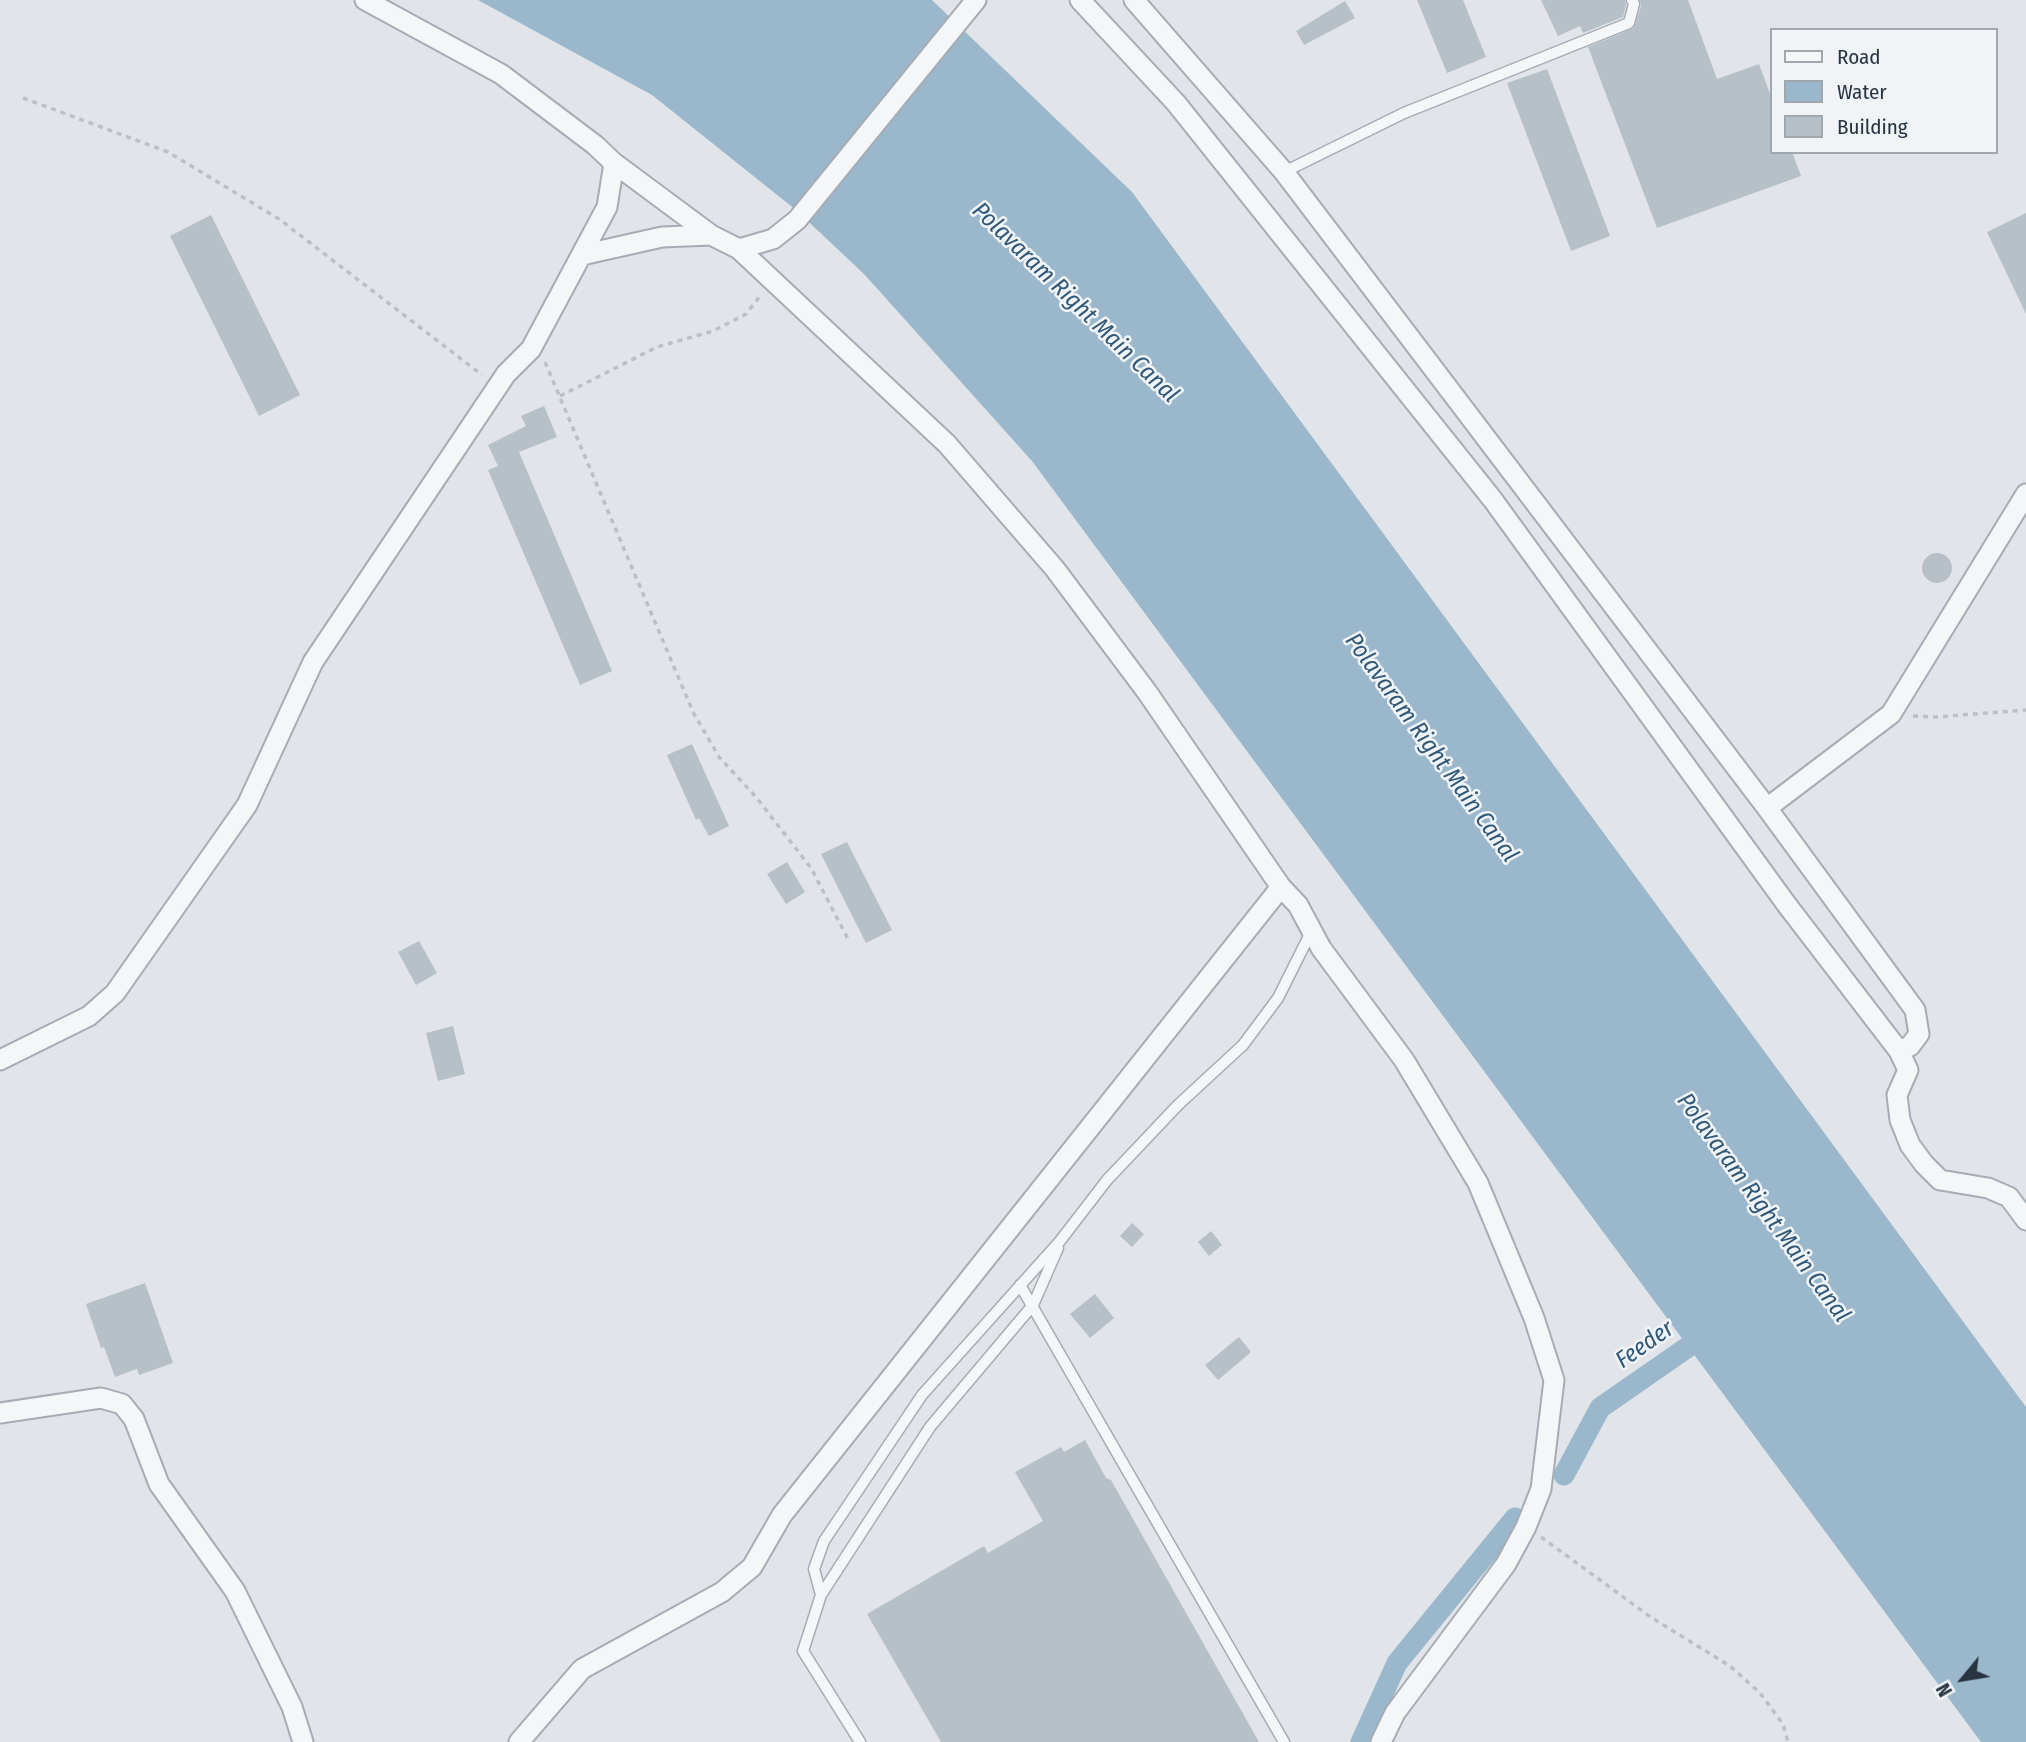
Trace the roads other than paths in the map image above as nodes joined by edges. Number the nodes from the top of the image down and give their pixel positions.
1 (365, 0) edge
2 (976, 0) edge
3 (1080, 0) edge
4 (1134, 0) edge
5 (1632, 0) edge
6 (614, 163) junction
7 (1284, 173) junction
8 (710, 235) junction
9 (739, 249) junction
10 (582, 255) junction
11 (2026, 494) edge
12 (1767, 808) junction
13 (1281, 887) junction
14 (1312, 929) junction
15 (1899, 1051) junction
16 (0, 1060) edge
17 (2026, 1220) edge
18 (1060, 1241) junction
19 (1020, 1285) junction
20 (1033, 1305) junction
21 (0, 1413) edge
22 (821, 1595) junction
23 (303, 1742) edge
24 (519, 1742) edge
25 (860, 1742) edge
26 (1284, 1742) edge
27 (1381, 1742) edge

1 - 6 street
2 - 9 street
3 - 15 street
4 - 7 street
5 - 7 lane
6 - 8 street
6 - 10 street
7 - 12 street
8 - 9 street
8 - 10 street
9 - 13 street
10 - 16 street
11 - 12 street
12 - 15 street
13 - 14 street
13 - 24 street
14 - 18 lane
14 - 27 street
15 - 17 street
18 - 19 lane
18 - 20 lane
19 - 20 lane
19 - 22 lane
20 - 22 lane
20 - 26 lane
21 - 23 street
22 - 25 lane

